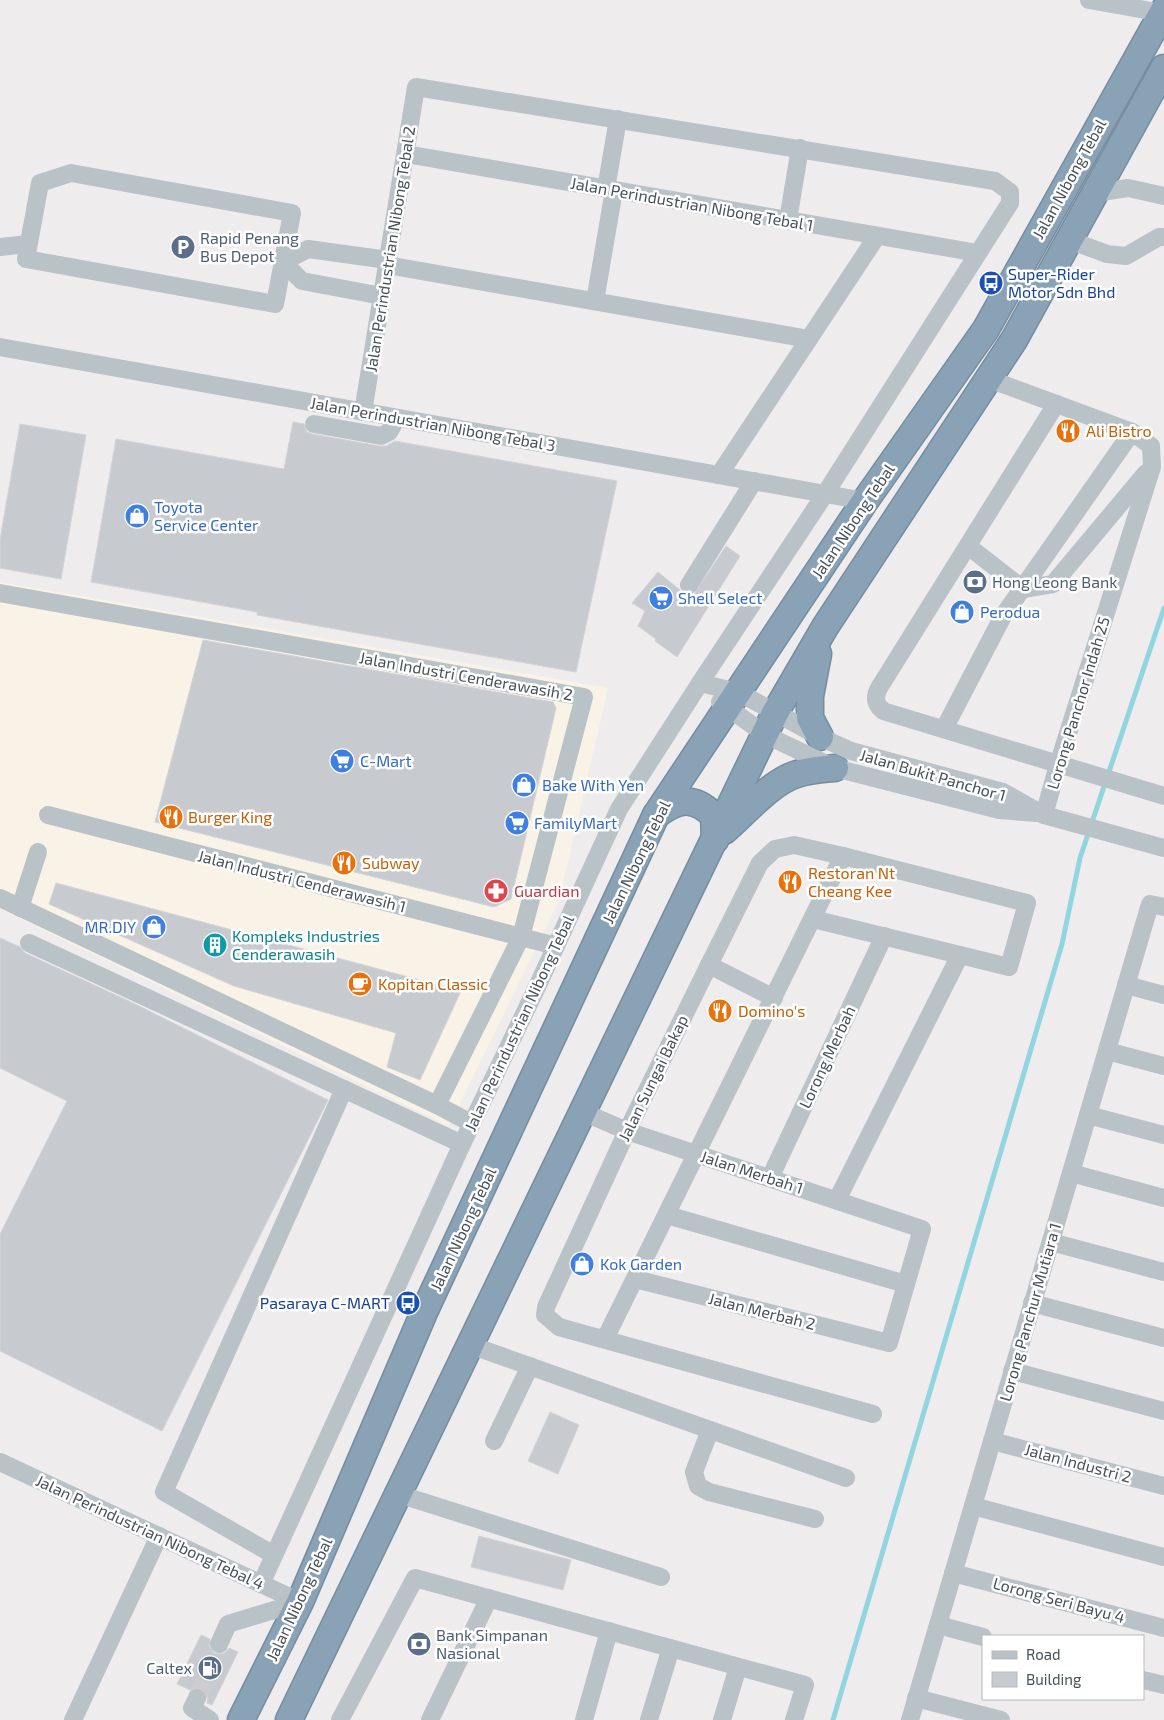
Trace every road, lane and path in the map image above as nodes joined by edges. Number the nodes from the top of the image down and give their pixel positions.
1 (1089, 0) edge
2 (1125, 3) edge
3 (1163, 11) edge
4 (1164, 68) edge
5 (618, 119) junction
6 (800, 148) junction
7 (406, 154) junction
8 (610, 189) junction
9 (1095, 193) junction
10 (1164, 196) edge
11 (788, 220) junction
12 (877, 236) junction
13 (1164, 237) edge
14 (1070, 240) junction
15 (28, 244) junction
16 (0, 247) edge
17 (308, 249) junction
18 (978, 254) junction
19 (283, 262) junction
20 (388, 262) junction
21 (302, 281) junction
22 (382, 296) junction
23 (595, 301) junction
24 (809, 339) junction
25 (0, 347) edge
26 (989, 379) junction
27 (1056, 404) junction
28 (363, 412) junction
29 (397, 418) junction
30 (314, 424) dead end
31 (1132, 432) junction
32 (1152, 467) junction
33 (719, 475) junction
34 (754, 481) junction
35 (826, 494) junction
36 (865, 501) junction
37 (968, 546) junction
38 (689, 585) dead end
39 (1023, 589) junction
40 (0, 593) edge
41 (825, 627) junction
42 (700, 683) junction
43 (732, 700) junction
44 (770, 724) junction
45 (944, 728) junction
46 (820, 737) junction
47 (1066, 767) junction
48 (835, 768) junction
49 (1164, 784) edge
50 (1146, 791) junction
51 (1164, 796) edge
52 (48, 815) dead end
53 (656, 815) junction
54 (1045, 815) junction
55 (715, 840) junction
56 (1164, 848) edge
57 (38, 852) dead end
58 (843, 856) junction
59 (0, 898) edge
60 (1157, 905) edge
61 (20, 908) junction
62 (813, 919) junction
63 (884, 936) junction
64 (521, 938) junction
65 (29, 943) dead end
66 (556, 946) junction
67 (960, 955) junction
68 (709, 964) junction
69 (1126, 985) junction
70 (1164, 995) edge
71 (774, 998) junction
72 (1107, 1051) junction
73 (1164, 1066) edge
74 (344, 1089) junction
75 (437, 1105) junction
76 (583, 1112) junction
77 (1088, 1115) junction
78 (472, 1123) junction
79 (628, 1131) junction
80 (1164, 1134) edge
81 (462, 1144) junction
82 (696, 1154) junction
83 (1071, 1173) junction
84 (770, 1178) junction
85 (1164, 1198) edge
86 (837, 1200) junction
87 (667, 1215) junction
88 (1051, 1242) junction
89 (1164, 1272) edge
90 (635, 1279) junction
91 (906, 1284) junction
92 (1032, 1303) junction
93 (1164, 1338) edge
94 (605, 1339) junction
95 (470, 1346) junction
96 (530, 1366) junction
97 (1012, 1371) junction
98 (1164, 1411) edge
99 (873, 1414) dead end
100 (710, 1430) junction
101 (494, 1441) dead end
102 (992, 1441) junction
103 (0, 1462) edge
104 (846, 1478) dead end
105 (1164, 1486) edge
106 (398, 1494) junction
107 (973, 1506) junction
108 (815, 1519) dead end
109 (159, 1536) junction
110 (274, 1555) junction
111 (1164, 1556) edge
112 (953, 1573) junction
113 (661, 1577) dead end
114 (261, 1584) junction
115 (489, 1598) junction
116 (300, 1602) junction
117 (938, 1625) junction
118 (1164, 1628) edge
119 (609, 1631) junction
120 (982, 1637) edge
121 (220, 1644) tunnel mouth
122 (670, 1648) junction
123 (738, 1666) junction
124 (1144, 1680) edge
125 (1164, 1685) edge
126 (197, 1698) tunnel mouth
127 (916, 1698) junction
128 (73, 1720) edge
129 (210, 1720) edge
130 (241, 1720) edge
131 (289, 1720) edge
132 (340, 1720) edge
133 (430, 1720) edge
134 (584, 1720) edge
135 (649, 1720) edge
136 (722, 1720) edge
137 (794, 1720) edge
138 (910, 1720) edge
139 (1000, 1720) edge

1 - 2 street
2 - 3 street
3 - 36 highway, Jalan Nibong Tebal
4 - 9 highway, Jalan Nibong Tebal
5 - 6 street
5 - 7 street, Jalan Perindustrian Nibong Tebal 2
5 - 8 street
6 - 11 street
6 - 18 street, Jalan Perindustrian Nibong Tebal
7 - 8 street, Jalan Perindustrian Nibong Tebal 1
7 - 20 street, Jalan Perindustrian Nibong Tebal 2
8 - 11 street, Jalan Perindustrian Nibong Tebal 1
8 - 23 street
9 - 10 street
9 - 14 highway, Jalan Nibong Tebal
11 - 12 street, Jalan Perindustrian Nibong Tebal 1
12 - 18 street, Jalan Perindustrian Nibong Tebal 1
12 - 24 street
13 - 14 street
14 - 26 highway, Jalan Nibong Tebal
15 - 16 street
15 - 19 street
15 - 19 street
17 - 19 street
17 - 20 street
17 - 21 street
18 - 35 street, Jalan Perindustrian Nibong Tebal
19 - 21 street
20 - 22 street, Jalan Perindustrian Nibong Tebal 2
20 - 23 street
21 - 22 street
22 - 28 street, Jalan Perindustrian Nibong Tebal 2
23 - 24 street
24 - 33 street
25 - 28 street, Jalan Perindustrian Nibong Tebal 3
26 - 27 street
26 - 41 highway, Jalan Nibong Tebal
27 - 31 street
27 - 37 street
28 - 29 street, Jalan Perindustrian Nibong Tebal 3
29 - 30 street
29 - 33 street, Jalan Perindustrian Nibong Tebal 3
31 - 32 street, Lorong Panchor Indah 25
31 - 39 street
32 - 39 street
32 - 47 street, Lorong Panchor Indah 25
33 - 34 street, Jalan Perindustrian Nibong Tebal 3
34 - 35 street, Jalan Perindustrian Nibong Tebal 3
34 - 38 street
35 - 36 street, Jalan Perindustrian Nibong Tebal 3
35 - 42 street, Jalan Perindustrian Nibong Tebal
36 - 43 highway, Jalan Nibong Tebal
37 - 39 street
37 - 45 street
39 - 45 street
40 - 64 street, Jalan Industri Cenderawasih 2
41 - 44 highway, Jalan Nibong Tebal
41 - 46 highway
42 - 43 street
42 - 66 street, Jalan Perindustrian Nibong Tebal
43 - 44 street, Jalan Bukit Panchor 1
43 - 44 street
43 - 53 highway, Jalan Nibong Tebal
44 - 46 street, Jalan Bukit Panchor 1
44 - 48 street
44 - 55 highway, Jalan Nibong Tebal
45 - 47 street
46 - 54 street, Jalan Bukit Panchor 1
47 - 50 street
47 - 54 street, Lorong Panchor Indah 25
48 - 54 street
48 - 55 highway
49 - 50 street
50 - 51 street
52 - 64 street, Jalan Industri Cenderawasih 1
53 - 55 highway
53 - 116 highway, Jalan Nibong Tebal
54 - 56 street, Jalan Bukit Panchor 1
55 - 76 highway, Jalan Nibong Tebal
57 - 61 street
58 - 62 street
58 - 67 street
58 - 68 street, Jalan Sungai Bakap
59 - 61 street
60 - 69 street, Lorong Panchur Mutiara 1
61 - 75 street
62 - 63 street
62 - 71 street
63 - 67 street
63 - 84 street, Lorong Merbah
64 - 66 street, Jalan Industri Cenderawasih 1
64 - 75 street, Jalan Industri Cenderawasih 2
65 - 74 street
66 - 78 street, Jalan Perindustrian Nibong Tebal
67 - 86 street
68 - 71 street
68 - 79 street, Jalan Sungai Bakap
69 - 70 street
69 - 72 street, Lorong Panchur Mutiara 1
71 - 82 street
72 - 73 street
72 - 77 street, Lorong Panchur Mutiara 1
74 - 81 street
74 - 110 street
75 - 78 street
76 - 79 street, Jalan Merbah 1
76 - 95 highway, Jalan Nibong Tebal
77 - 80 street
77 - 83 street, Lorong Panchur Mutiara 1
78 - 81 street, Jalan Perindustrian Nibong Tebal
79 - 82 street, Jalan Merbah 1
79 - 94 street, Jalan Sungai Bakap
81 - 110 street, Jalan Perindustrian Nibong Tebal
82 - 84 street, Jalan Merbah 1
82 - 87 street
83 - 85 street
83 - 88 street, Lorong Panchur Mutiara 1
84 - 86 street, Jalan Merbah 1
86 - 91 street, Jalan Merbah 1
87 - 90 street
87 - 91 street
88 - 89 street
88 - 92 street, Lorong Panchur Mutiara 1
90 - 91 street, Jalan Merbah 2
90 - 94 street
92 - 93 street
92 - 97 street, Lorong Panchur Mutiara 1
94 - 99 street
95 - 96 street
95 - 106 highway, Jalan Nibong Tebal
96 - 100 street
96 - 101 street
97 - 98 street
97 - 102 street, Lorong Panchur Mutiara 1
100 - 104 street
100 - 108 street
102 - 105 street, Jalan Industri 2
102 - 107 street, Lorong Panchur Mutiara 1
103 - 109 street, Jalan Perindustrian Nibong Tebal 4
106 - 113 street
106 - 131 highway, Jalan Nibong Tebal
107 - 111 street
107 - 112 street, Lorong Panchur Mutiara 1
109 - 114 street, Jalan Perindustrian Nibong Tebal 4
109 - 128 street
110 - 114 street, Jalan Perindustrian Nibong Tebal
112 - 117 street, Lorong Panchur Mutiara 1
112 - 118 street, Lorong Seri Bayu 4
114 - 116 street, Jalan Perindustrian Nibong Tebal 4
115 - 119 street
115 - 132 street
115 - 133 street
116 - 121 street
116 - 130 highway, Jalan Nibong Tebal
117 - 120 street
117 - 127 street, Lorong Panchur Mutiara 1
119 - 122 street
119 - 134 street
122 - 123 street
122 - 135 street
123 - 136 street
123 - 137 street
124 - 125 street
126 - 129 street
127 - 138 street, Lorong Panchur Mutiara 1
127 - 139 street

